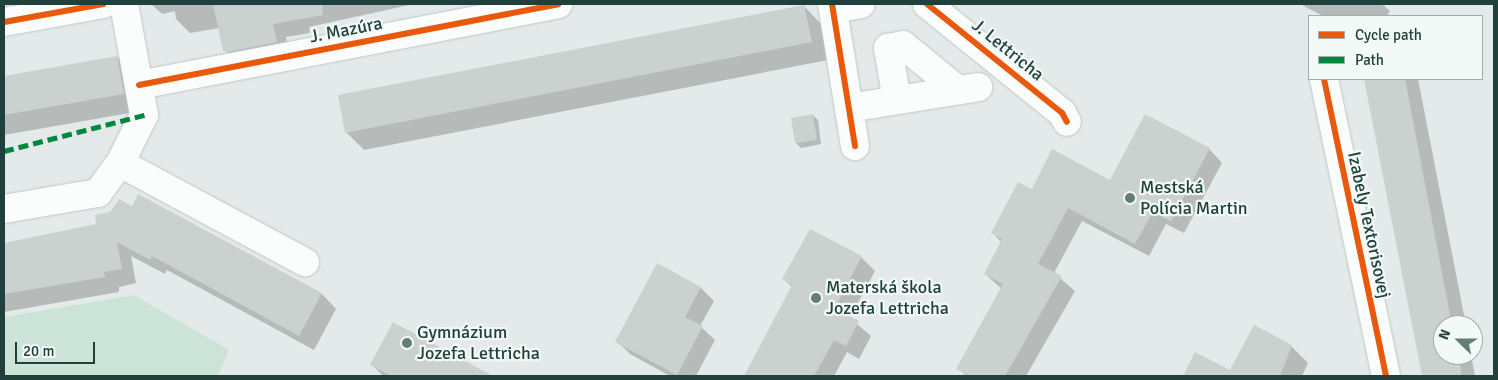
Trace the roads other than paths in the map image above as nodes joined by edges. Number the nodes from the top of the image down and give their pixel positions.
1 (103, 4) edge
2 (124, 4) edge
3 (558, 4) edge
4 (861, 4) edge
5 (927, 4) edge
6 (832, 6) edge
7 (4, 22) edge
8 (1324, 80) edge
9 (139, 85) junction
10 (897, 100) junction
11 (848, 108) junction
12 (1067, 122) dead end
13 (855, 146) dead end
14 (120, 163) junction
15 (4, 209) edge
16 (305, 262) dead end
17 (1386, 376) edge

1 - 7 street
2 - 9 street
3 - 9 street, J. Mazúra
4 - 6 street
5 - 12 street, J. Lettricha
6 - 11 street
8 - 17 street, Izabely Textorisovej
9 - 14 street
10 - 10 street
10 - 11 street
11 - 13 street
14 - 15 street
14 - 16 street

